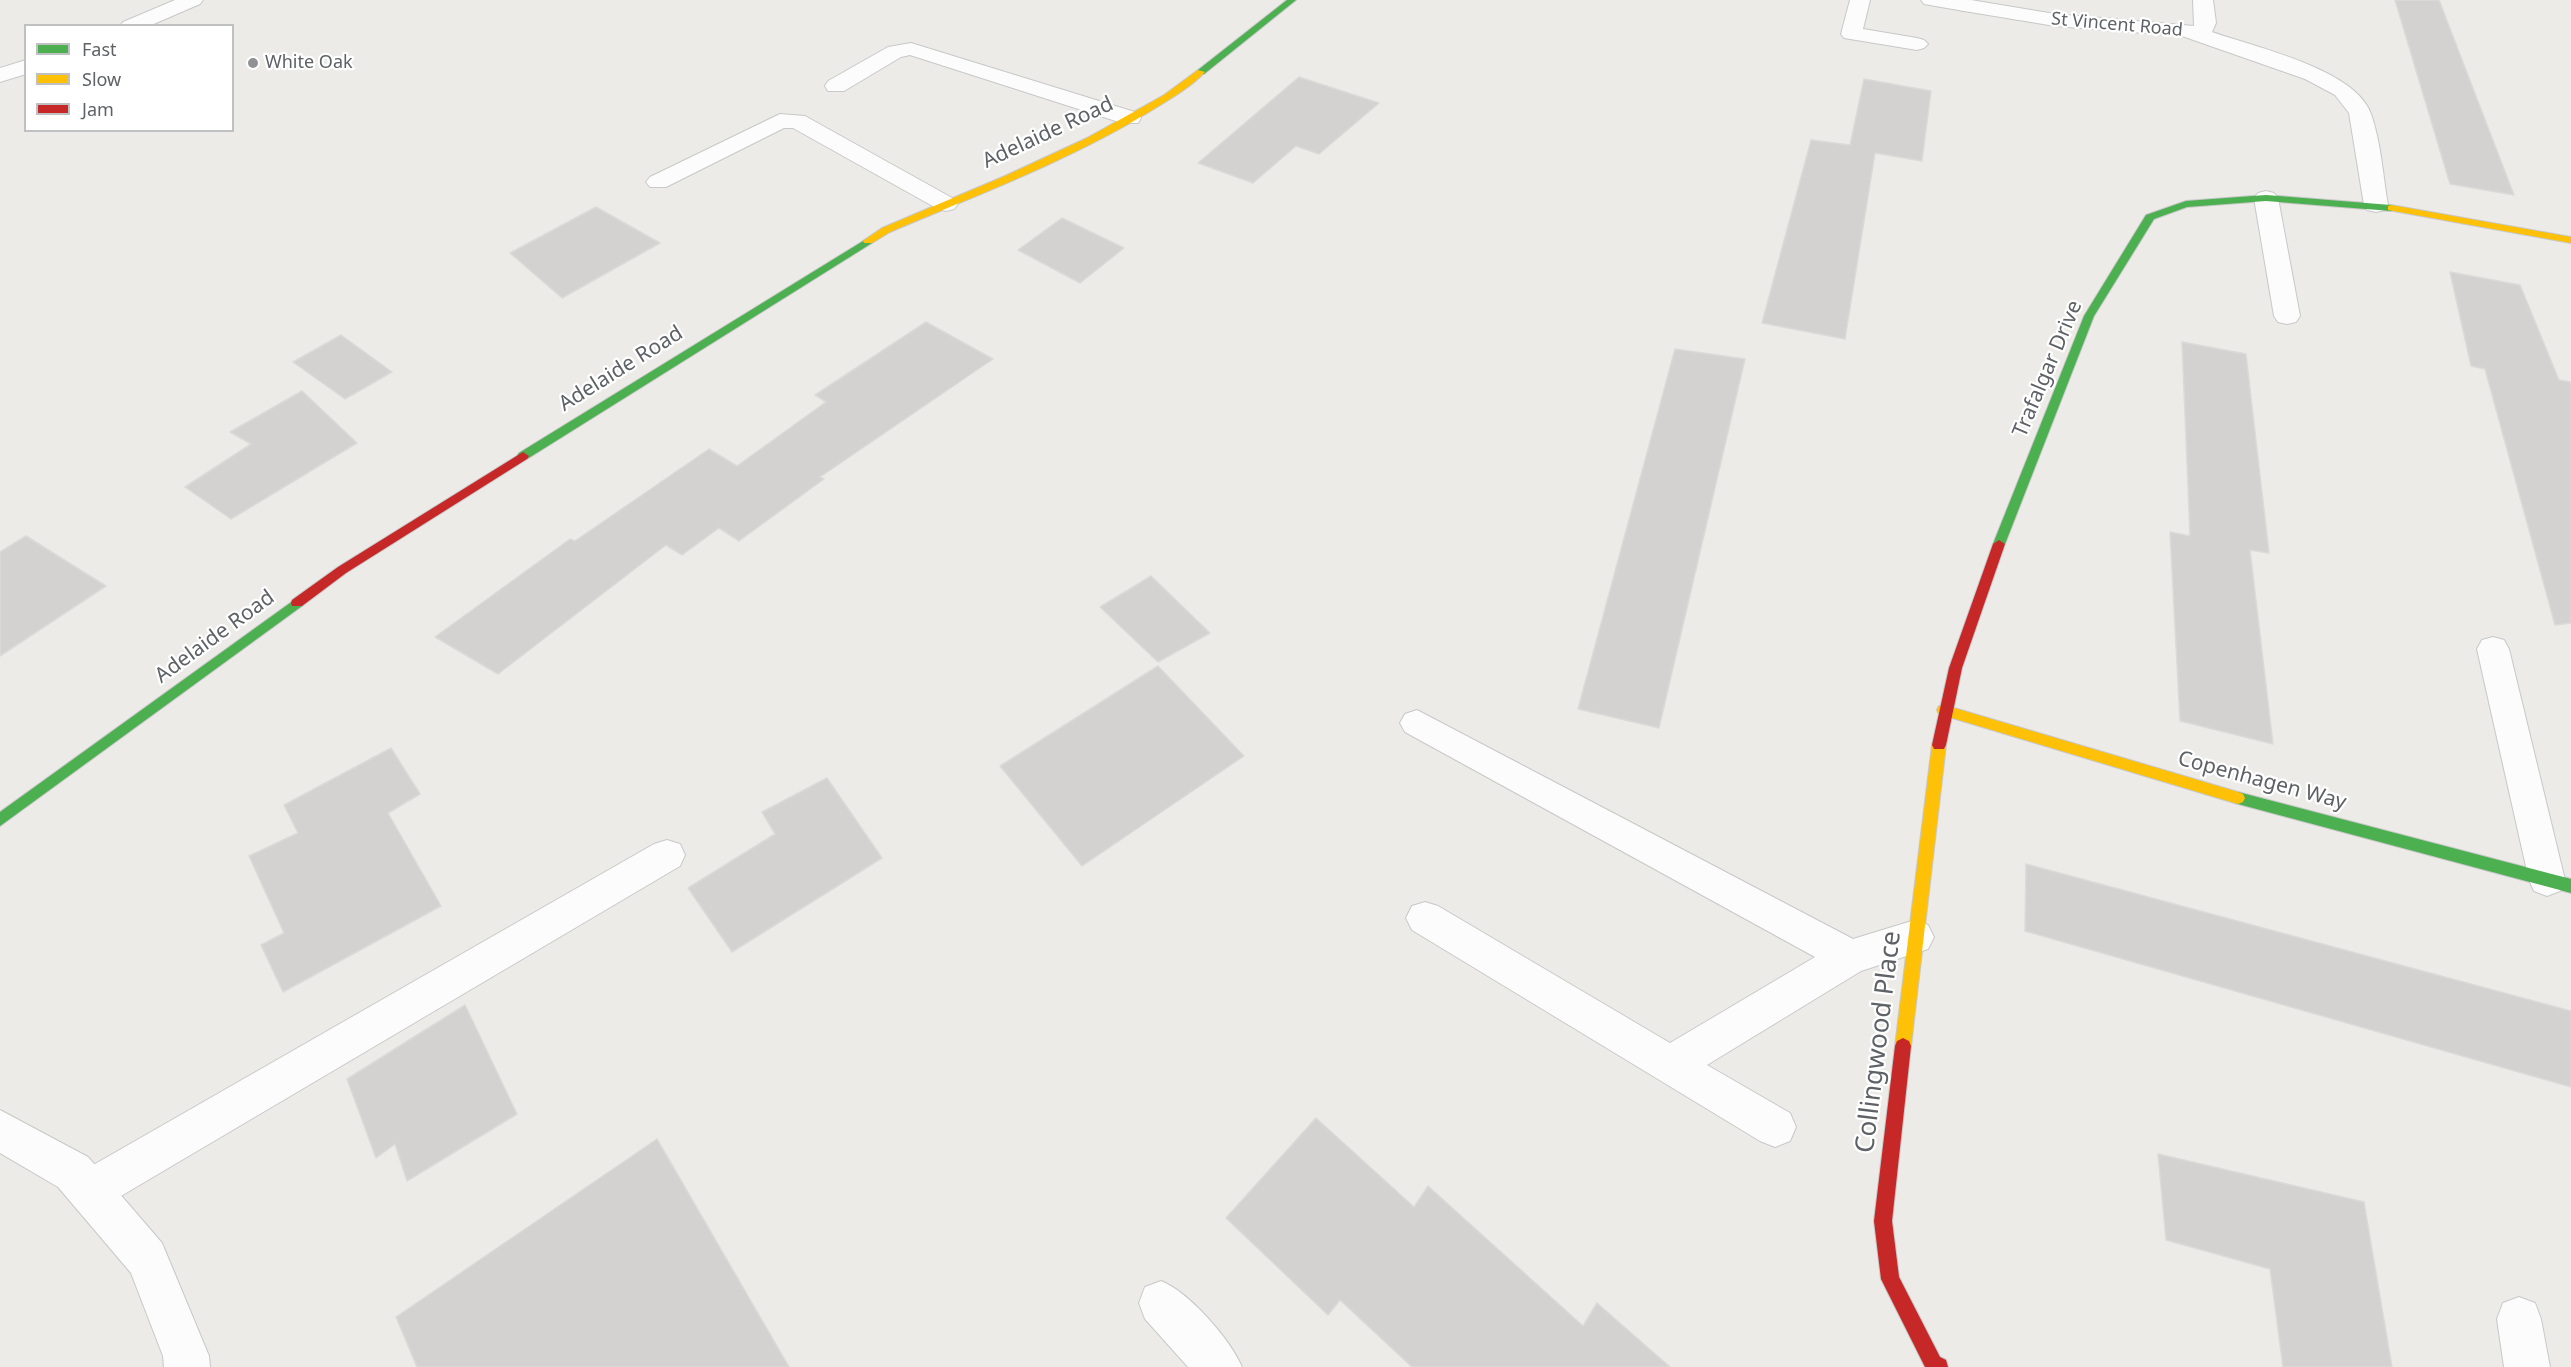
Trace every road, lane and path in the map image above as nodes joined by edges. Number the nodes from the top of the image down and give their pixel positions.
1 (193, 0) edge
2 (1292, 0) edge
3 (1860, 0) edge
4 (1931, 0) edge
5 (2203, 0) edge
6 (1973, 4) edge
7 (135, 24) edge
8 (2200, 35) junction
9 (1917, 44) dead end
10 (24, 67) edge
11 (0, 76) edge
12 (836, 86) dead end
13 (1130, 118) junction
14 (658, 182) dead end
15 (2266, 198) junction
16 (945, 204) junction
17 (2376, 205) junction
18 (2571, 240) edge
19 (2287, 316) dead end
20 (2493, 649) dead end
21 (1944, 710) junction
22 (1417, 723) dead end
23 (0, 820) edge
24 (667, 855) dead end
25 (2559, 883) edge
26 (1425, 918) dead end
27 (1915, 938) junction
28 (1850, 957) junction
29 (1670, 1065) junction
30 (1775, 1127) dead end
31 (0, 1130) edge
32 (89, 1191) junction
33 (1161, 1303) dead end
34 (2520, 1319) dead end
35 (187, 1367) edge
36 (1219, 1367) edge
37 (1939, 1367) edge
38 (2527, 1367) edge

1 - 7 street
2 - 13 street, Adelaide Road
3 - 9 street
4 - 6 street, St Vincent Road
5 - 8 street, St Vincent Road
6 - 8 street, St Vincent Road
8 - 17 street, St Vincent Road
10 - 11 street
12 - 13 street
13 - 16 street, Adelaide Road
14 - 16 street
15 - 17 street, Trafalgar Drive
15 - 19 street
15 - 21 street, Trafalgar Drive
16 - 23 street, Adelaide Road
17 - 18 street, Trafalgar Drive
20 - 25 street
21 - 25 street, Copenhagen Way
21 - 27 street, Collingwood Place
22 - 28 street
24 - 32 street
26 - 29 street
27 - 28 street
27 - 37 street, Collingwood Place
28 - 29 street
29 - 30 street
31 - 32 street
32 - 35 street
33 - 36 street
34 - 38 street

